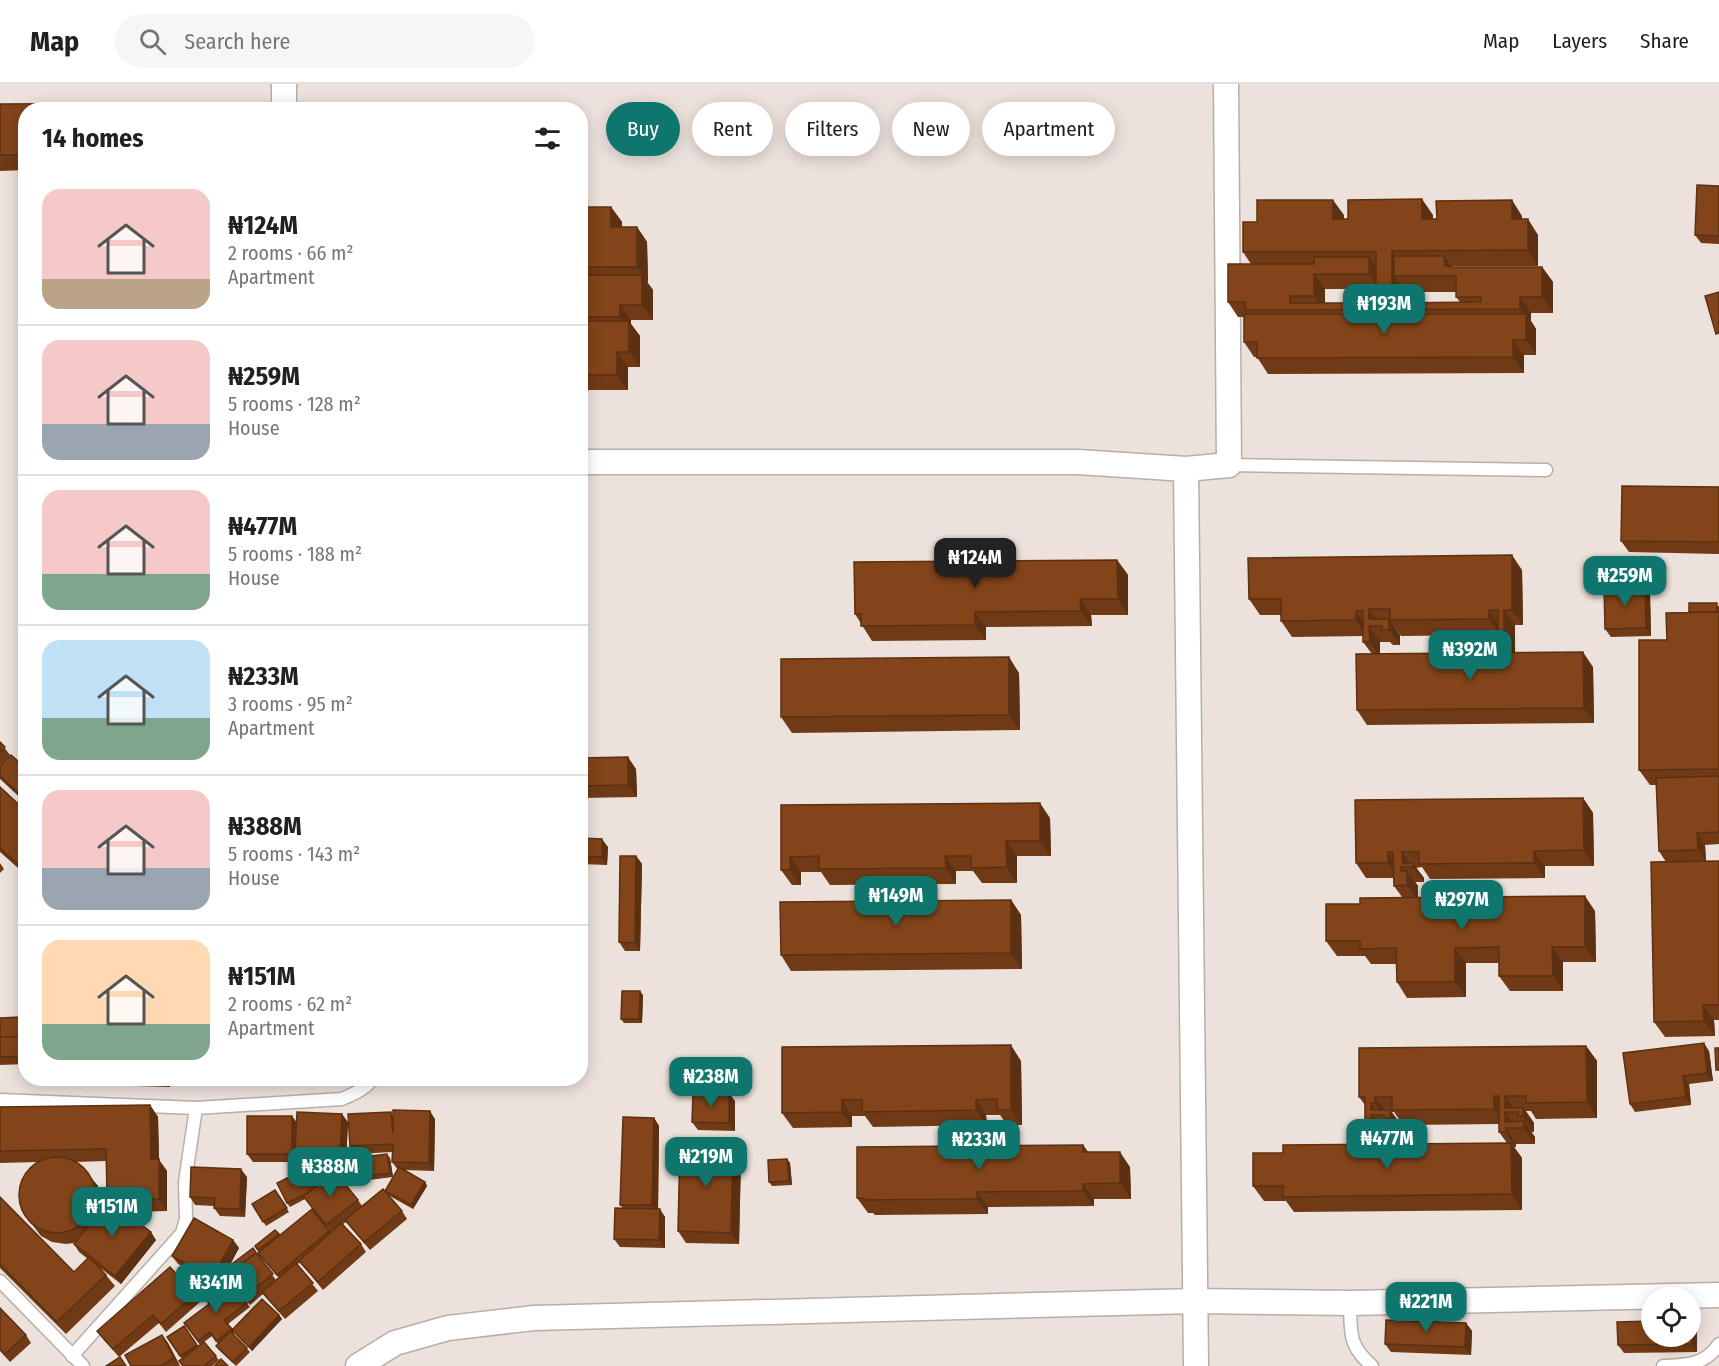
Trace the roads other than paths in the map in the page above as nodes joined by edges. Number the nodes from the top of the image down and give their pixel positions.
1 (284, 84) edge
2 (1226, 84) edge
3 (284, 102) edge
4 (588, 462) edge
5 (1229, 465) junction
6 (1186, 469) junction
7 (1546, 470) dead end
8 (366, 1086) edge
9 (0, 1100) edge
10 (196, 1108) junction
11 (0, 1281) edge
12 (1719, 1295) edge
13 (1195, 1301) junction
14 (1350, 1303) junction
15 (1719, 1344) edge
16 (72, 1356) junction
17 (83, 1366) edge
18 (358, 1366) edge
19 (1196, 1366) edge
20 (1372, 1366) edge
21 (1663, 1366) edge

1 - 3 street
2 - 5 street
4 - 6 street
5 - 6 street
5 - 7 lane
6 - 13 street
8 - 10 lane
9 - 10 lane
10 - 16 lane
11 - 16 lane
12 - 14 street
13 - 14 street
13 - 18 street
13 - 19 street
14 - 20 lane
15 - 21 lane
16 - 17 lane

